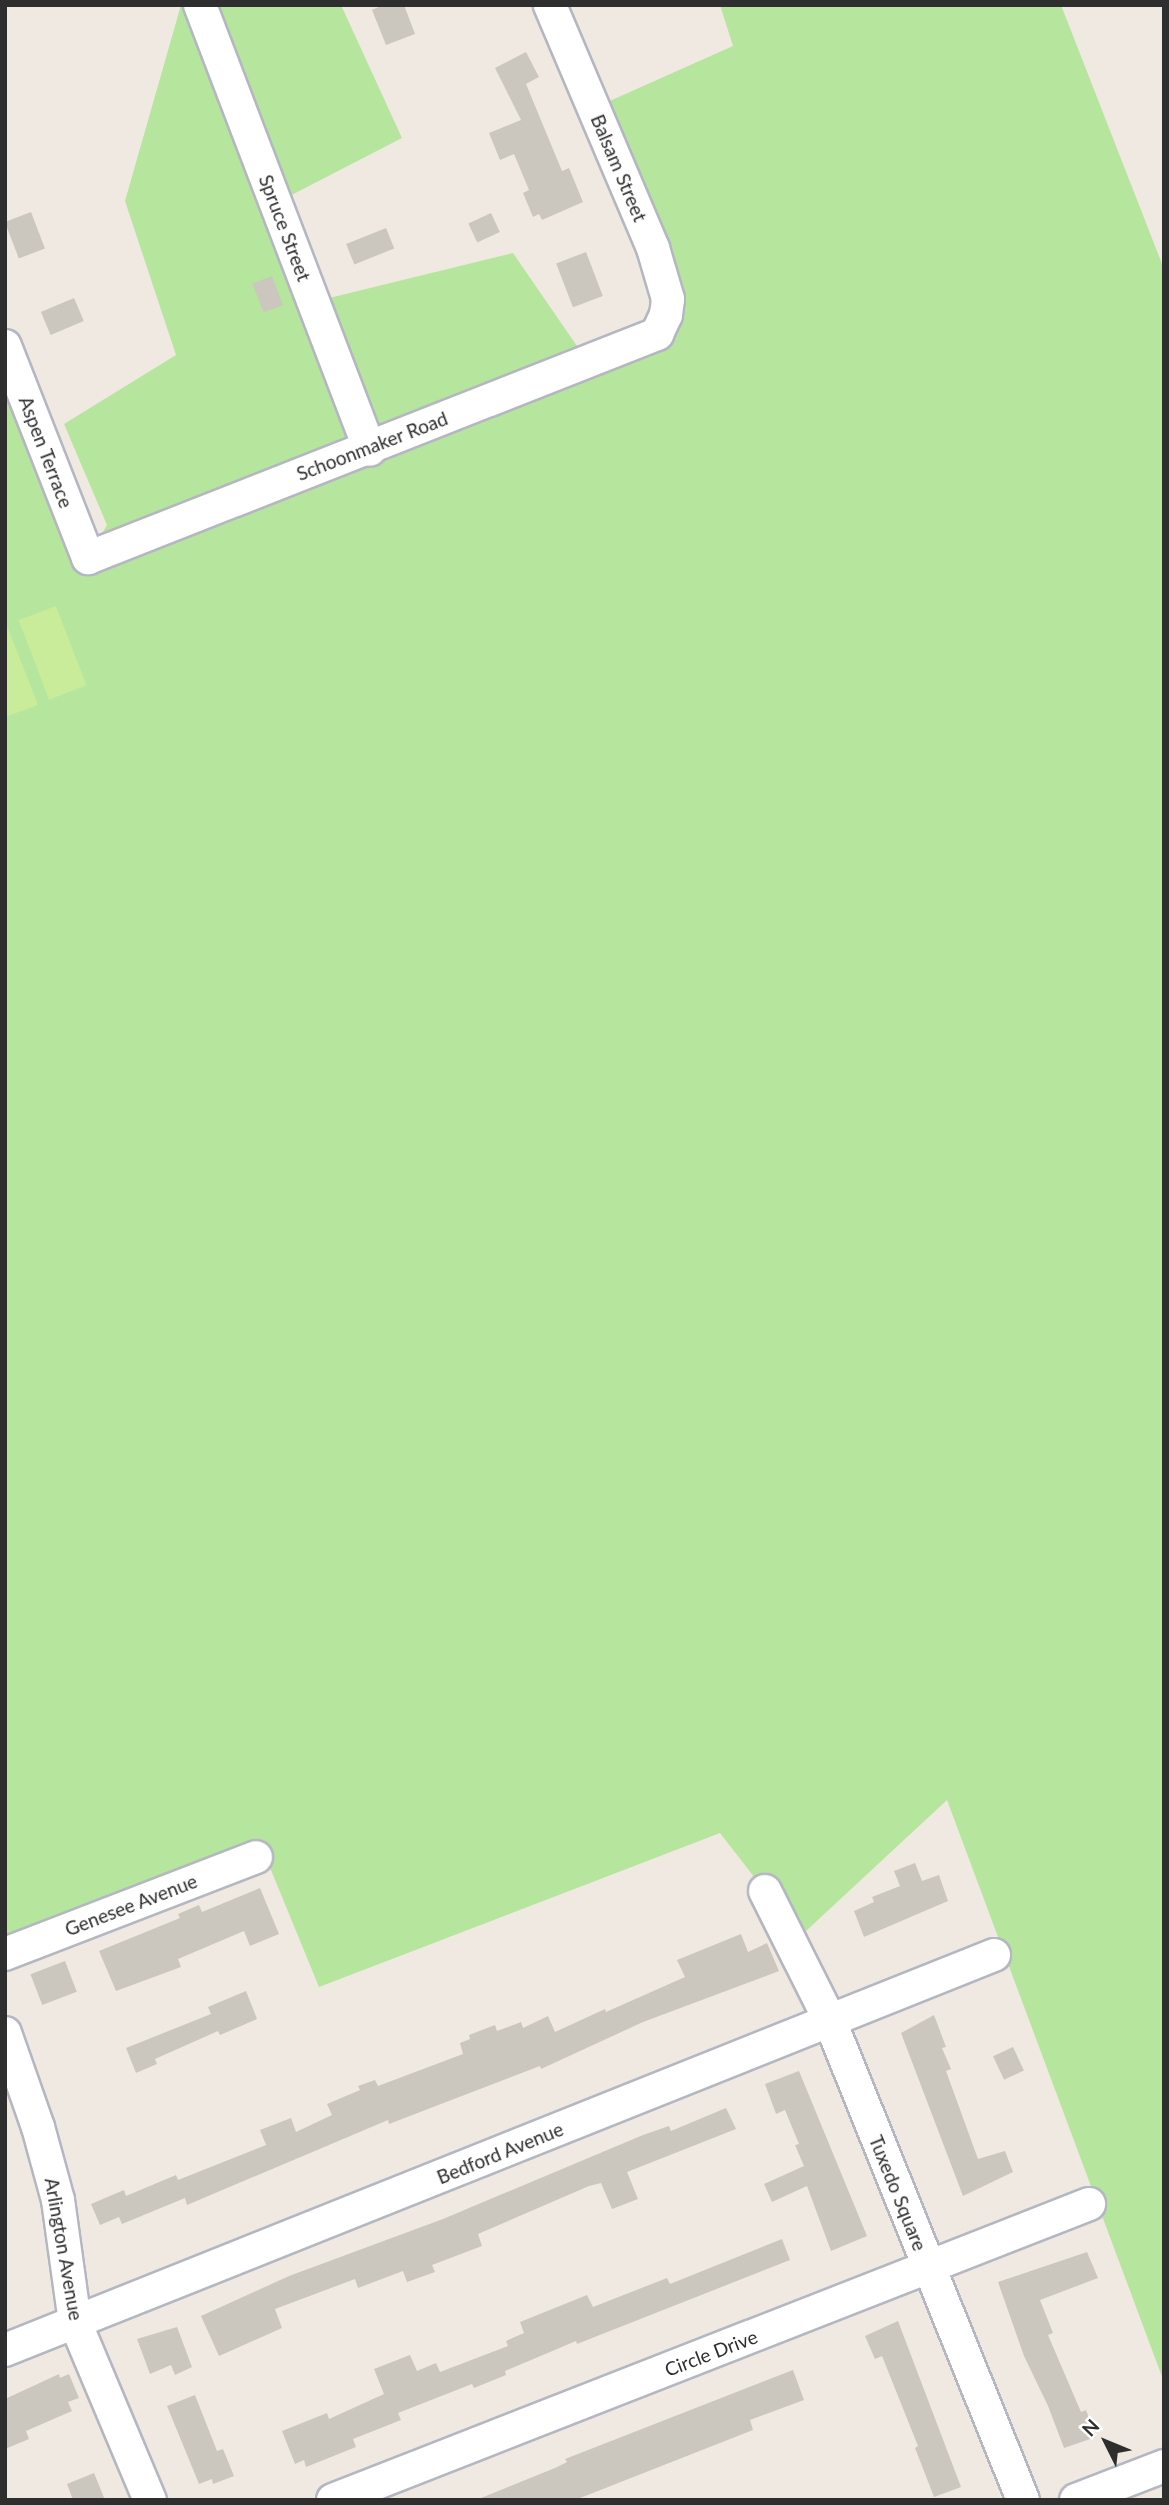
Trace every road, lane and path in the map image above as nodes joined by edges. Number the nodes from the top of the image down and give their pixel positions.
1 (200, 5) edge
2 (550, 5) edge
3 (657, 334) joint
4 (5, 346) edge
5 (369, 449) junction
6 (88, 558) joint
7 (257, 1857) dead end
8 (765, 1891) dead end
9 (5, 1954) edge
10 (994, 1955) dead end
11 (830, 2021) junction
12 (5, 2034) edge
13 (1089, 2204) dead end
14 (928, 2269) junction
15 (75, 2322) junction
16 (5, 2350) edge
17 (1164, 2466) edge
18 (150, 2500) edge
19 (333, 2500) edge
20 (1023, 2500) edge
21 (1076, 2500) edge

1 - 5 street, Spruce Street
2 - 3 street, Balsam Street
3 - 5 street, Schoonmaker Road
4 - 6 street, Aspen Terrace
5 - 6 street, Schoonmaker Road
7 - 9 street, Genesee Avenue
8 - 11 street, Tuxedo Square
10 - 11 street, Bedford Avenue
11 - 14 street, Tuxedo Square
11 - 15 street, Bedford Avenue
12 - 15 street, Arlington Avenue
13 - 14 street, Circle Drive
14 - 19 street, Circle Drive
14 - 20 street, Tuxedo Square
15 - 16 street, Bedford Avenue
15 - 18 street, Arlington Avenue
17 - 21 street

